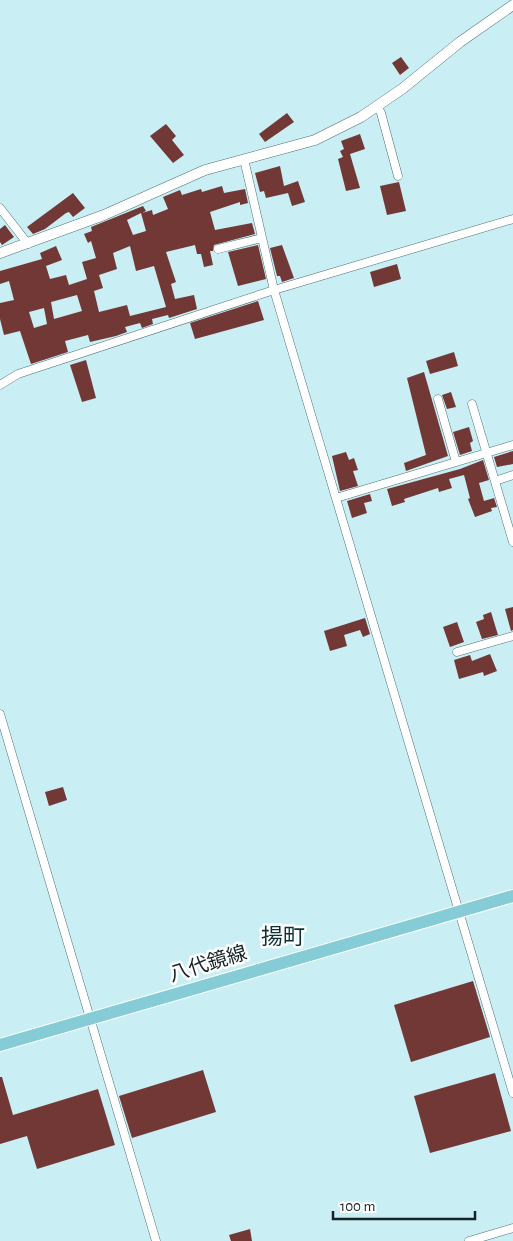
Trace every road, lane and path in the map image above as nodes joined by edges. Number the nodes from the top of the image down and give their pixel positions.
1 (513, 5) edge
2 (377, 106) junction
3 (244, 159) junction
4 (398, 176) dead end
5 (0, 208) edge
6 (513, 219) edge
7 (262, 238) junction
8 (28, 244) junction
9 (218, 248) dead end
10 (0, 253) edge
11 (274, 290) junction
12 (0, 385) edge
13 (438, 399) dead end
14 (472, 404) dead end
15 (513, 445) edge
16 (487, 453) junction
17 (456, 462) junction
18 (513, 475) edge
19 (495, 480) junction
20 (336, 498) junction
21 (513, 542) edge
22 (513, 636) edge
23 (457, 652) dead end
24 (0, 714) edge
25 (513, 896) edge
26 (460, 912) junction
27 (90, 1019) junction
28 (0, 1045) edge
29 (513, 1093) edge
30 (513, 1228) edge
31 (156, 1241) edge
32 (468, 1241) edge

1 - 2 street
2 - 3 street
2 - 4 street
3 - 7 street
3 - 8 street
5 - 8 street
6 - 11 street
7 - 9 street
7 - 11 street
8 - 10 street
11 - 12 street
11 - 20 street
13 - 17 street
14 - 16 street
15 - 16 street
16 - 17 street
16 - 19 street
17 - 20 street
18 - 19 street
19 - 21 street
20 - 26 street
22 - 23 street
24 - 27 street
25 - 26 main road, 八代鏡線
26 - 27 main road, 八代鏡線
26 - 29 street
27 - 28 main road, 八代鏡線
27 - 31 street
30 - 32 street

